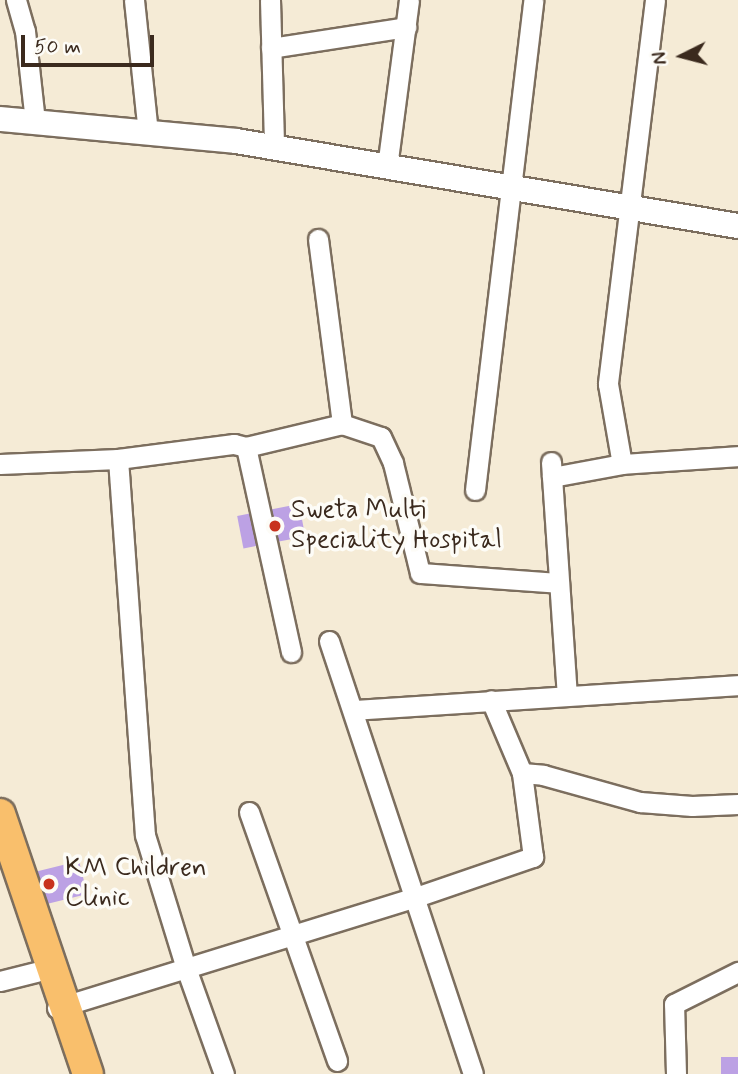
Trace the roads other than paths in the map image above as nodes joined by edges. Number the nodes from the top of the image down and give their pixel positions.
1 (16, 0) edge
2 (134, 0) edge
3 (270, 0) edge
4 (409, 0) edge
5 (533, 0) edge
6 (655, 0) edge
7 (406, 27) junction
8 (271, 48) junction
9 (0, 119) edge
10 (35, 122) junction
11 (148, 133) junction
12 (274, 147) junction
13 (387, 167) junction
14 (510, 188) junction
15 (628, 208) junction
16 (738, 226) edge
17 (318, 239) dead end
18 (342, 424) junction
19 (246, 447) junction
20 (738, 456) edge
21 (118, 459) junction
22 (0, 464) edge
23 (622, 464) junction
24 (475, 490) dead end
25 (559, 583) junction
26 (329, 641) dead end
27 (291, 652) dead end
28 (738, 685) edge
29 (567, 695) junction
30 (491, 700) junction
31 (353, 710) junction
32 (522, 774) junction
33 (738, 804) edge
34 (249, 813) dead end
35 (0, 814) edge
36 (0, 859) edge
37 (416, 897) junction
38 (293, 934) junction
39 (186, 968) junction
40 (738, 971) edge
41 (37, 972) junction
42 (0, 981) edge
43 (59, 1007) junction
44 (337, 1060) dead end
45 (74, 1074) edge
46 (88, 1074) edge
47 (224, 1074) edge
48 (473, 1074) edge
49 (676, 1074) edge

1 - 10 street
2 - 11 street
3 - 8 street
4 - 7 street
5 - 14 street
6 - 15 street
7 - 8 street
7 - 13 street
8 - 12 street
9 - 10 street
10 - 11 street
11 - 12 street
12 - 13 street
13 - 14 street
14 - 15 street
14 - 24 street
15 - 16 street
15 - 23 street
17 - 18 street
18 - 19 street
18 - 25 street
19 - 21 street
19 - 27 street
20 - 23 street
21 - 22 street
21 - 39 street
23 - 25 street
25 - 29 street
26 - 31 street
28 - 29 street
29 - 30 street
30 - 31 street
30 - 32 street
31 - 37 street
32 - 33 street
32 - 37 street
34 - 38 street
35 - 43 main road
36 - 41 main road
37 - 38 street
37 - 48 street
38 - 39 street
38 - 44 street
39 - 43 street
39 - 47 street
40 - 49 street
41 - 42 street
41 - 43 main road
43 - 45 main road
43 - 46 main road

